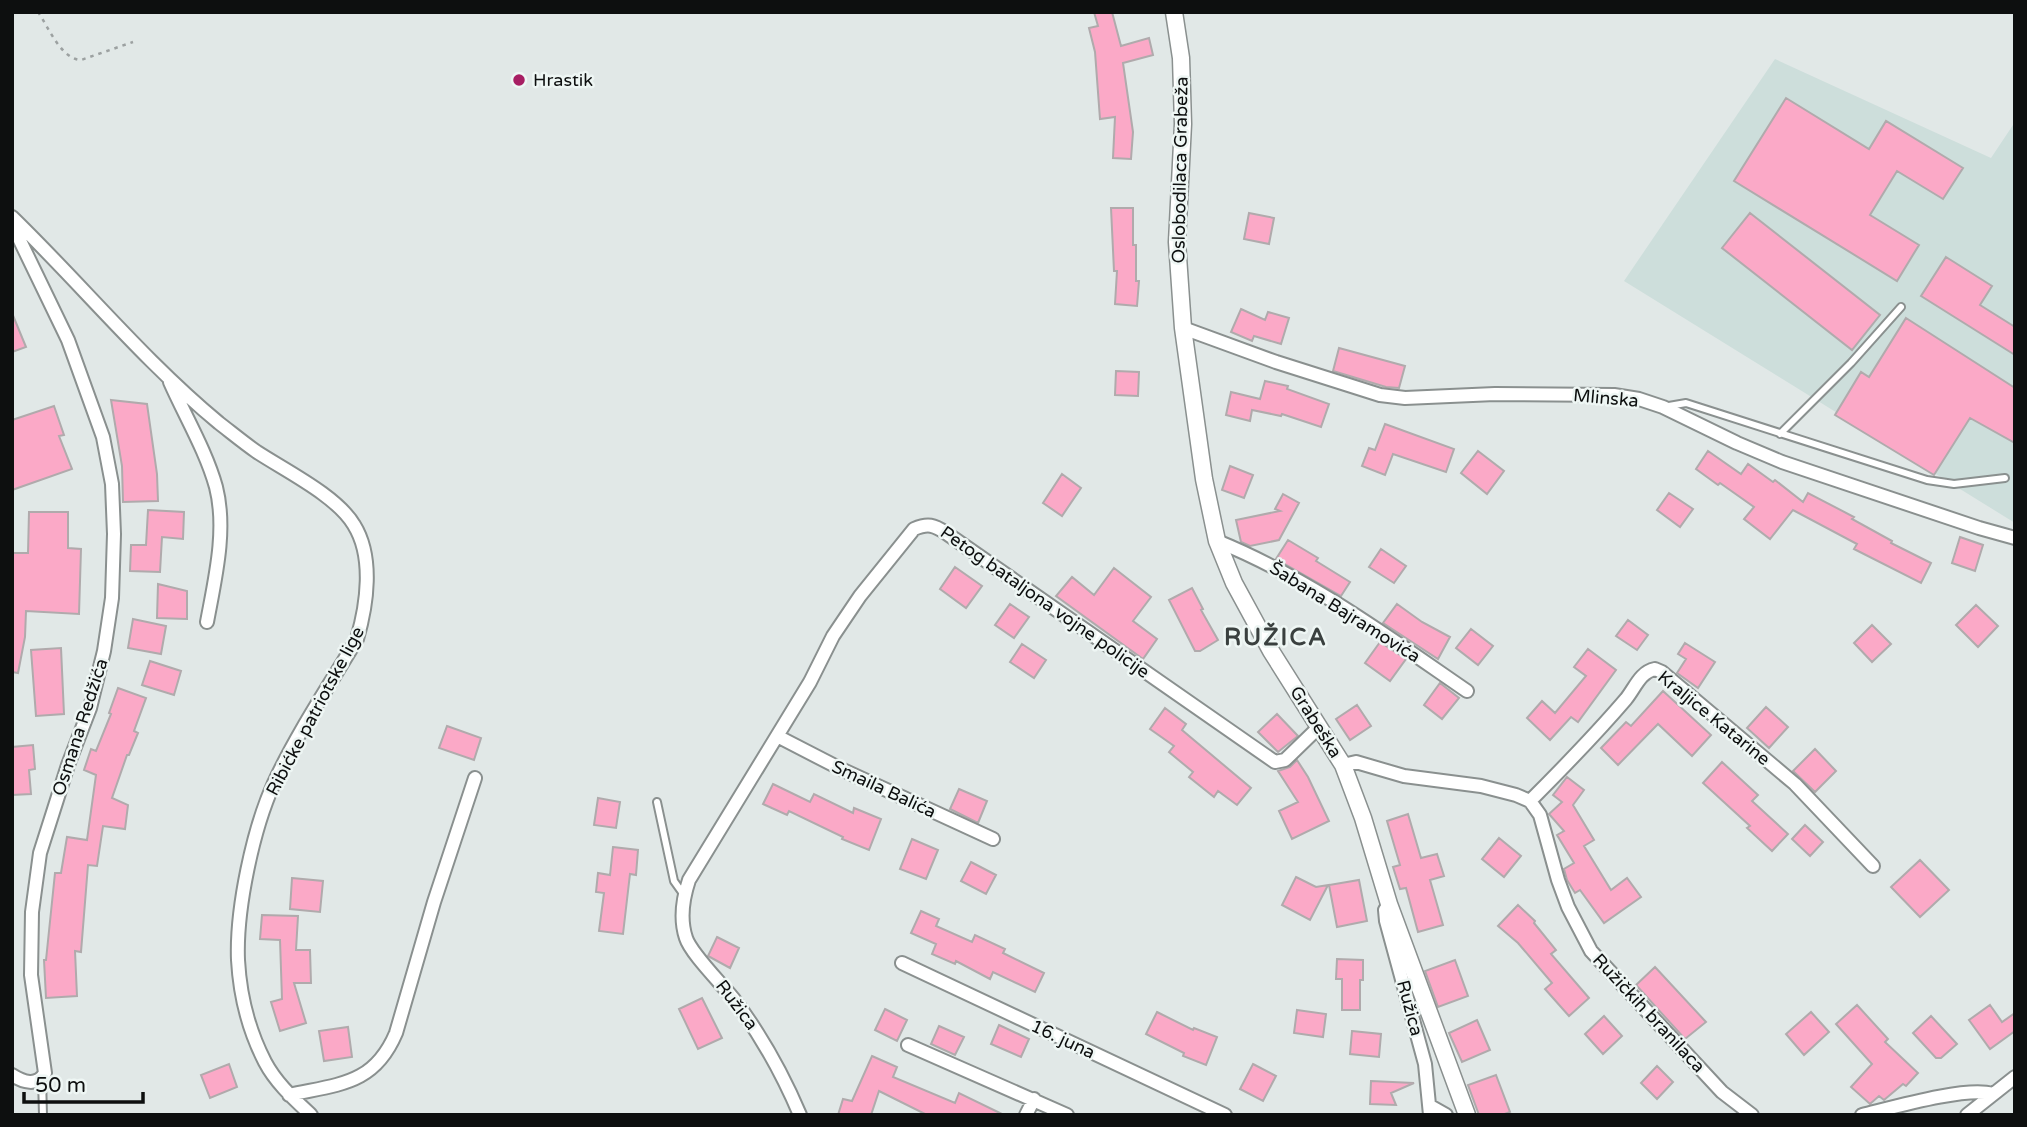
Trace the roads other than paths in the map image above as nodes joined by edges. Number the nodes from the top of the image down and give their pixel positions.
1 (1174, 12) edge
2 (12, 217) edge
3 (12, 224) edge
4 (1901, 307) dead end
5 (1183, 328) junction
6 (168, 379) junction
7 (1664, 407) junction
8 (1780, 433) junction
9 (2005, 478) dead end
10 (2015, 538) edge
11 (1217, 541) junction
12 (207, 622) dead end
13 (1467, 691) dead end
14 (1319, 727) junction
15 (777, 736) junction
16 (1343, 765) junction
17 (475, 778) dead end
18 (1530, 801) junction
19 (657, 802) dead end
20 (993, 839) dead end
21 (1873, 866) dead end
22 (684, 895) junction
23 (1389, 904) junction
24 (902, 963) dead end
25 (908, 1045) dead end
26 (12, 1075) edge
27 (2015, 1077) edge
28 (42, 1078) junction
29 (1992, 1094) junction
30 (289, 1095) junction
31 (1034, 1099) junction
32 (1430, 1110) edge
33 (43, 1115) edge
34 (311, 1115) edge
35 (800, 1115) edge
36 (1026, 1115) edge
37 (1067, 1115) edge
38 (1225, 1115) edge
39 (1446, 1115) edge
40 (1467, 1115) edge
41 (1752, 1115) edge
42 (1862, 1115) edge
43 (1967, 1115) edge

1 - 5 street, Oslobodilaca Grabeža
2 - 6 street, Ribićke patriotske lige
3 - 28 street, Osmana Redžića
4 - 8 lane
5 - 7 street, Mlinska
5 - 11 street, Grabeška
6 - 12 street
6 - 30 street, Ribićke patriotske lige
7 - 8 lane
7 - 10 street, Mlinska
8 - 9 lane
11 - 13 street, Šabana Bajramovića
11 - 14 street, Grabeška
14 - 15 street, Petog bataljona vojne policije
14 - 16 street, Grabeška
15 - 20 street, Smaila Balića
15 - 22 street, Petog bataljona vojne policije
16 - 18 street
16 - 23 street, Grabeška
17 - 30 street
18 - 21 street, Kraljice Katarine
18 - 41 street, Ružičkih branilaca
19 - 22 lane
22 - 35 street, Ružica
23 - 32 street, Ružica
23 - 40 street, Grabeška
24 - 38 street, 16. juna
25 - 31 street
26 - 28 street
27 - 29 street
28 - 33 lane
29 - 42 street
29 - 43 street
30 - 34 street, Ribićke patriotske lige
31 - 36 street
31 - 37 street
32 - 39 street

